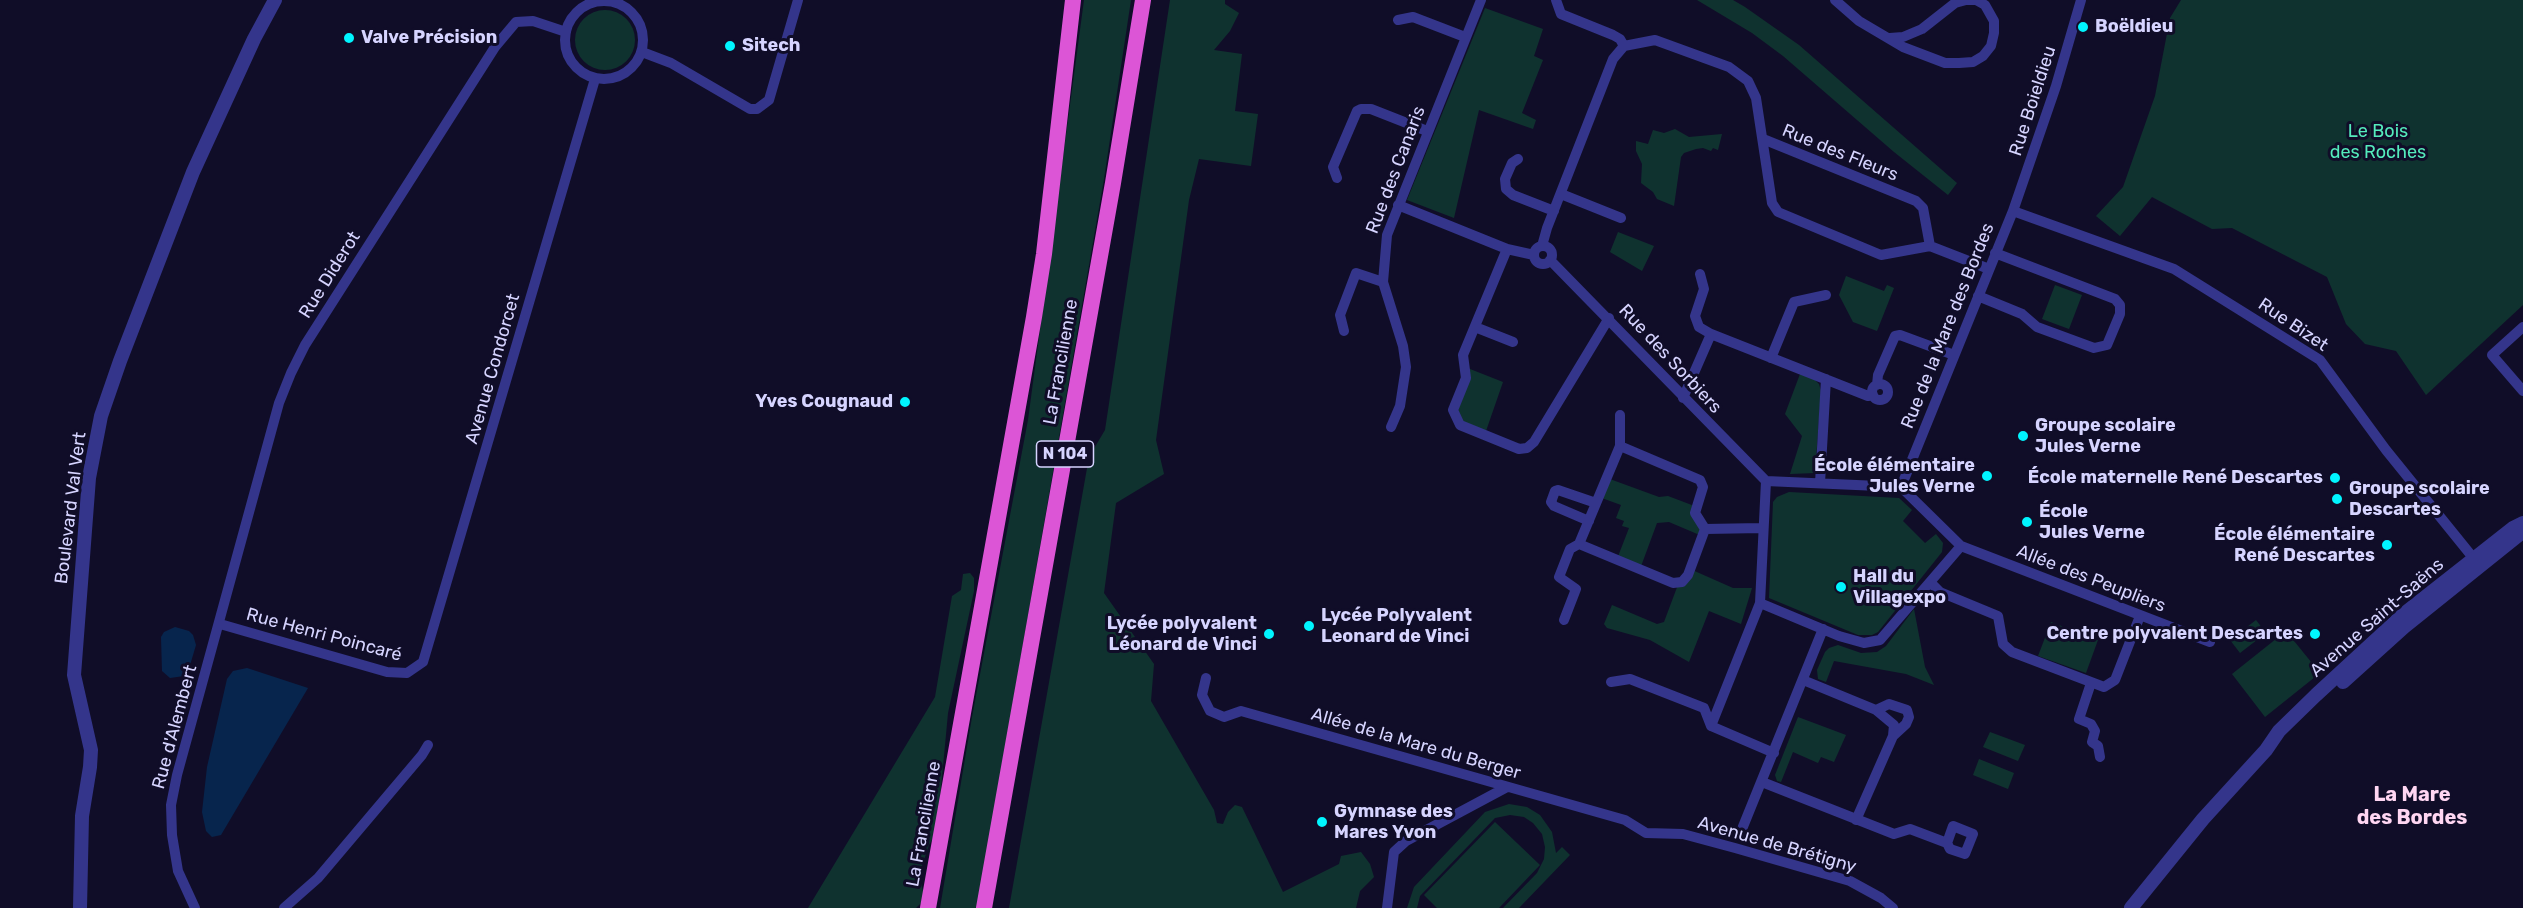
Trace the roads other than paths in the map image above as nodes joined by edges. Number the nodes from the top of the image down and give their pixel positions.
1 (275, 0) edge
2 (798, 0) edge
3 (1073, 0) edge
4 (1143, 0) edge
5 (1480, 0) edge
6 (1556, 0) edge
7 (1835, 0) edge
8 (1966, 0) edge
9 (2081, 0) edge
10 (616, 1) edge
11 (1398, 20) dead end
12 (566, 32) junction
13 (1465, 37) junction
14 (1889, 39) junction
15 (1624, 46) junction
16 (642, 52) junction
17 (595, 79) junction
18 (1427, 131) junction
19 (1763, 139) junction
20 (1518, 159) dead end
21 (1337, 178) dead end
22 (1561, 194) junction
23 (1398, 205) junction
24 (1554, 211) junction
25 (2013, 211) junction
26 (1621, 218) dead end
27 (1930, 246) junction
28 (1507, 249) junction
29 (1538, 250) junction
30 (1995, 253) junction
31 (1989, 269) junction
32 (1700, 274) dead end
33 (1383, 282) junction
34 (1826, 295) dead end
35 (1978, 296) junction
36 (1609, 318) junction
37 (1475, 327) junction
38 (2523, 327) edge
39 (1344, 331) dead end
40 (1711, 334) junction
41 (1512, 342) dead end
42 (1954, 355) junction
43 (1771, 358) junction
44 (1826, 379) junction
45 (2523, 392) edge
46 (1683, 398) junction
47 (1620, 416) dead end
48 (1391, 427) dead end
49 (1620, 446) junction
50 (1766, 481) junction
51 (1820, 483) junction
52 (1901, 487) junction
53 (1596, 503) junction
54 (1589, 521) junction
55 (2523, 523) edge
56 (1762, 528) junction
57 (1705, 529) junction
58 (2523, 531) edge
59 (1580, 544) junction
60 (1961, 546) junction
61 (2477, 562) junction
62 (1930, 582) junction
63 (1760, 603) junction
64 (2140, 616) junction
65 (1564, 620) dead end
66 (220, 624) junction
67 (1823, 628) junction
68 (2210, 642) dead end
69 (418, 667) joint
70 (1206, 678) dead end
71 (1803, 680) junction
72 (1611, 682) dead end
73 (2091, 683) junction
74 (1876, 710) junction
75 (1711, 726) junction
76 (1893, 736) junction
77 (428, 745) dead end
78 (1774, 753) junction
79 (2100, 757) dead end
80 (1762, 782) junction
81 (1507, 787) junction
82 (1856, 820) junction
83 (1646, 833) joint
84 (1740, 834) dead end
85 (1947, 843) dead end
86 (80, 908) edge
87 (195, 908) edge
88 (285, 908) edge
89 (928, 908) edge
90 (984, 908) edge
91 (1387, 908) edge
92 (1893, 908) edge
93 (2131, 908) edge

1 - 86 street, Boulevard Val Vert
2 - 16 street
3 - 89 highway, La Francilienne / N 104
4 - 90 highway, La Francilienne / N 104
5 - 13 street, Rue des Canaris
6 - 15 street
7 - 14 street
8 - 14 street
8 - 14 street
9 - 25 street, Rue Boieldieu
10 - 12 street
10 - 16 street
11 - 13 street
12 - 17 street
12 - 66 street, Rue Diderot
13 - 18 street, Rue des Canaris
15 - 19 street, Rue des Fleurs
15 - 22 street
16 - 17 street
17 - 69 street, Avenue Condorcet
18 - 21 street
18 - 23 street, Rue des Canaris
19 - 27 street, Rue des Fleurs
19 - 27 street
20 - 24 street
22 - 24 street
22 - 26 street
23 - 28 street
23 - 33 street, Rue des Canaris
24 - 29 street
25 - 30 street, Rue de la Mare des Bordes
25 - 61 street, Rue Bizet
27 - 31 street
28 - 29 street
28 - 37 street
29 - 36 street, Rue des Sorbiers
30 - 31 street, Rue de la Mare des Bordes
30 - 35 street
31 - 35 street, Rue de la Mare des Bordes
32 - 40 street
33 - 39 street
33 - 48 street, Rue des Canaris
34 - 43 street
35 - 42 street, Rue de la Mare des Bordes
36 - 37 street
36 - 46 street, Rue des Sorbiers
37 - 41 street
38 - 45 street
40 - 43 street
40 - 46 street
42 - 44 street
42 - 52 street, Rue de la Mare des Bordes
43 - 44 street
44 - 51 street
46 - 50 street, Rue des Sorbiers
47 - 49 street
49 - 53 street
49 - 57 street
50 - 51 street
50 - 56 street
51 - 52 street
52 - 60 street
53 - 54 street
53 - 54 street
54 - 59 street
55 - 61 street, Avenue Saint-Saëns
56 - 57 street
56 - 63 street
57 - 59 street
58 - 61 street, Avenue Saint-Saëns
59 - 65 street
60 - 62 street
60 - 64 street, Allée des Peupliers
61 - 93 street, Avenue Saint-Saëns
62 - 67 street
62 - 73 street
63 - 67 street
63 - 75 street
64 - 68 street, Allée des Peupliers
64 - 73 street
66 - 69 street, Rue Henri Poincaré
66 - 87 street, Rue d'Alembert
67 - 71 street
70 - 81 street, Allée de la Mare du Berger
71 - 74 street
71 - 78 street
72 - 75 street
73 - 79 street
74 - 76 street
74 - 76 street
75 - 78 street
76 - 82 street
77 - 88 street
78 - 80 street
80 - 82 street
80 - 84 street
81 - 83 street, Allée de la Mare du Berger
81 - 91 street
82 - 85 street
83 - 92 street, Avenue de Brétigny

